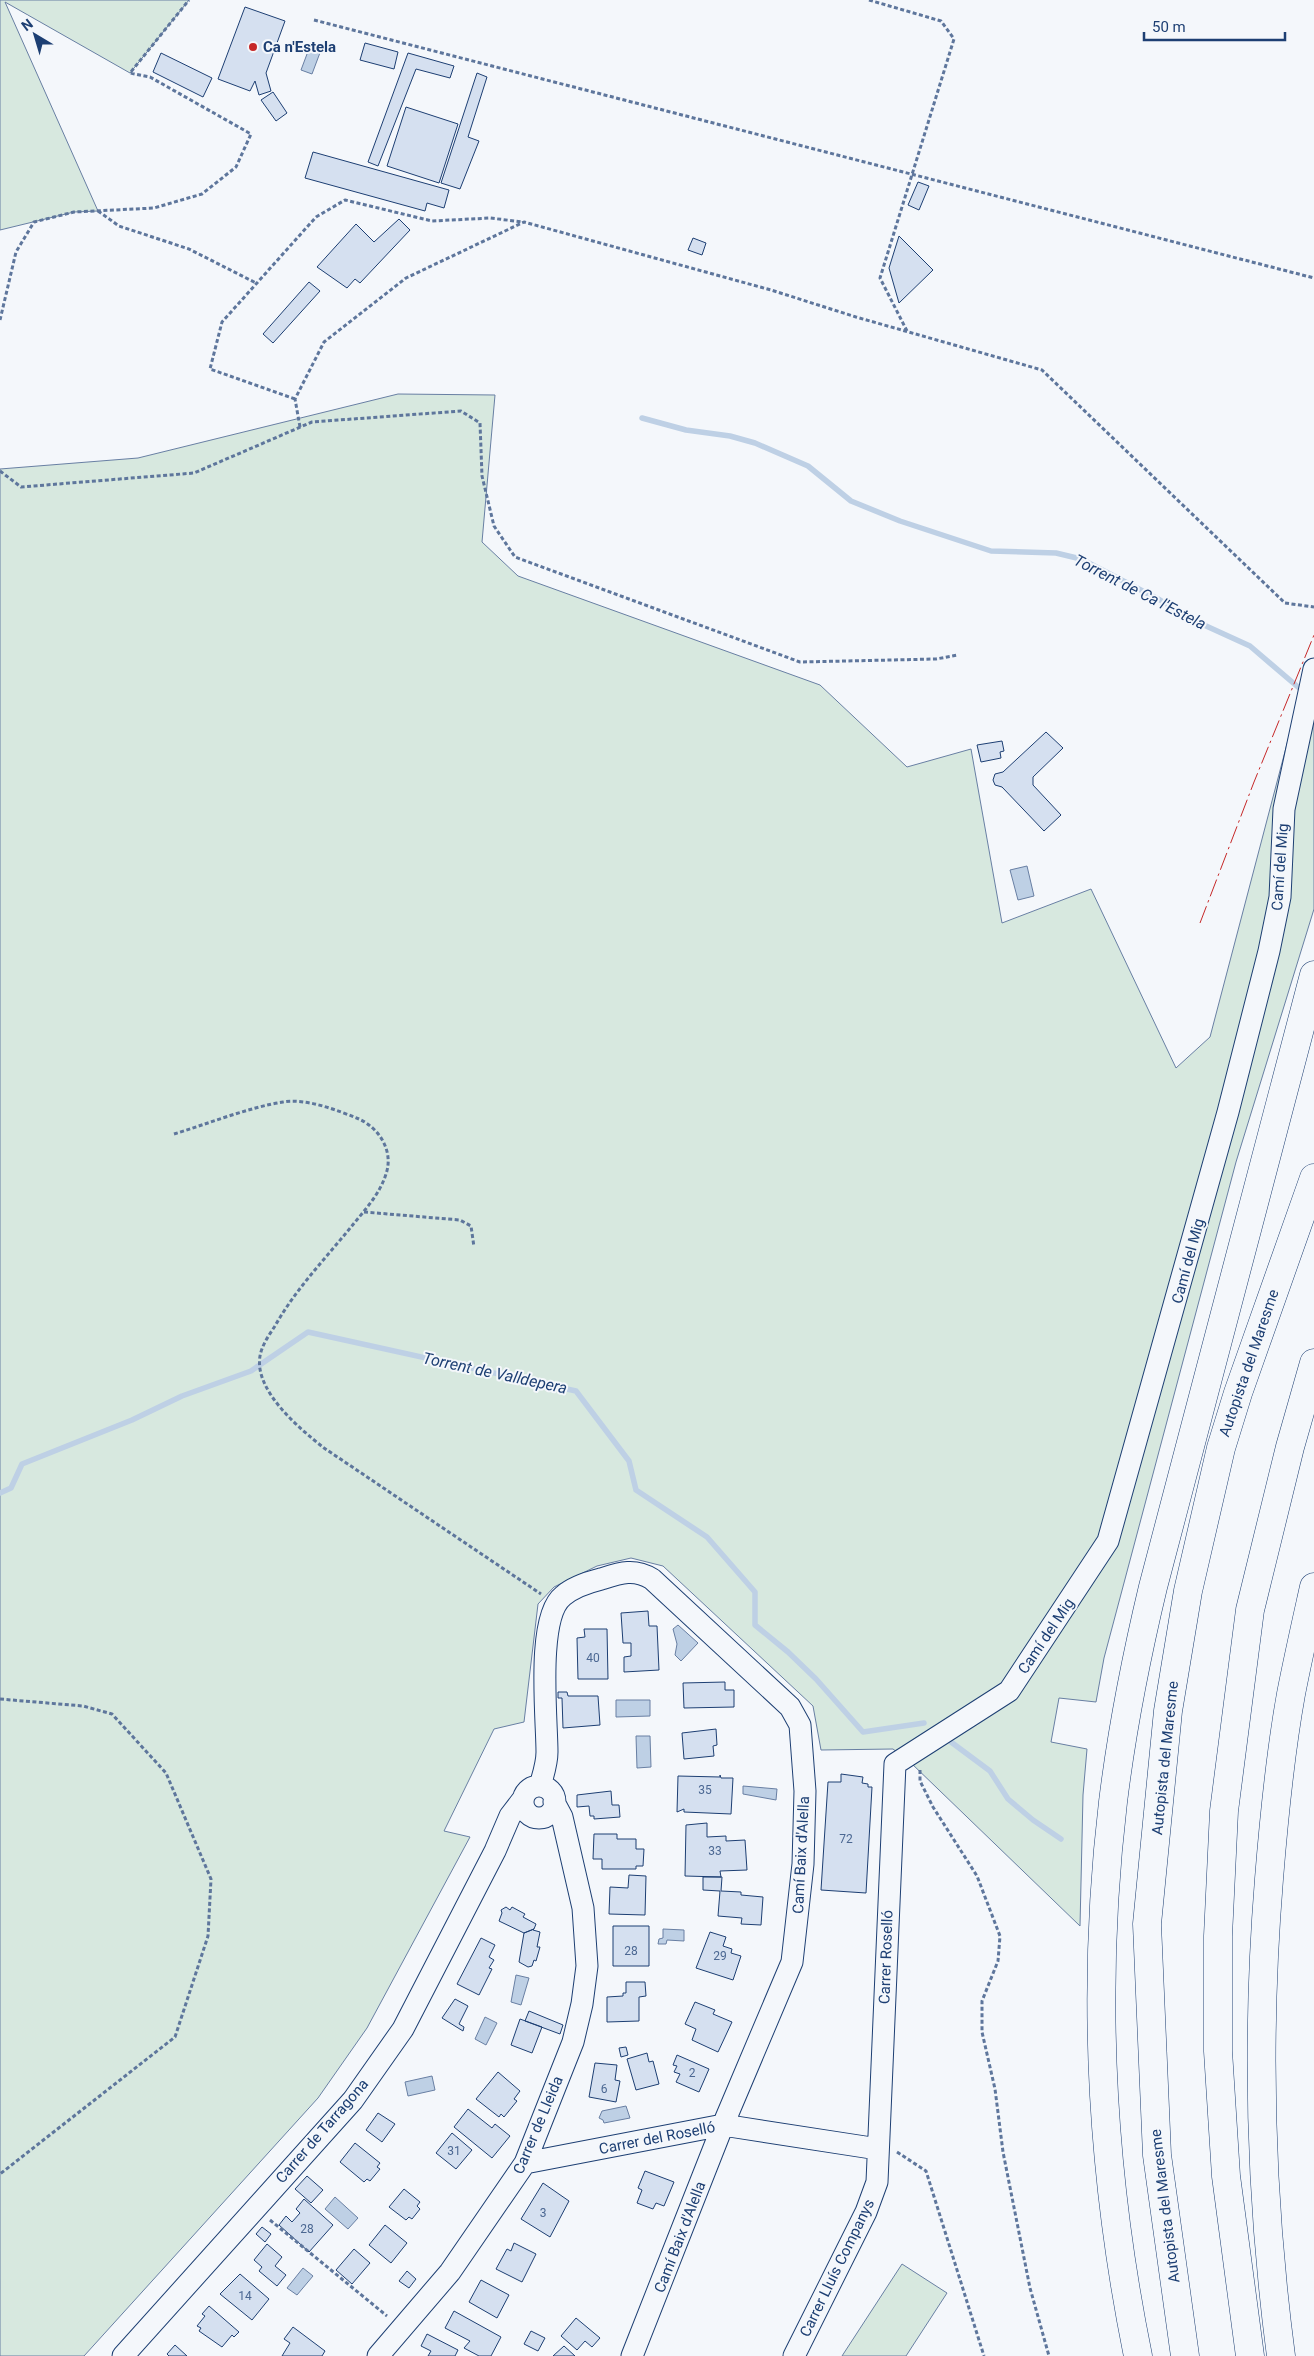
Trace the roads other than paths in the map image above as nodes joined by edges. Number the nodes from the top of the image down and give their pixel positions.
1 (1314, 669) edge
2 (1314, 975) edge
3 (1314, 1178) edge
4 (1314, 1363) edge
5 (1238, 1393) junction
6 (1153, 1587) junction
7 (1314, 1587) edge
8 (895, 1764) joint
9 (540, 1786) joint
10 (538, 1809) junction
11 (723, 2125) junction
12 (878, 2144) junction
13 (525, 2163) junction
14 (123, 2356) edge
15 (378, 2356) edge
16 (632, 2356) edge
17 (794, 2356) edge
18 (1138, 2356) edge
19 (1185, 2356) edge
20 (1250, 2356) edge
21 (1281, 2356) edge

1 - 8 street, Camí del Mig
2 - 6 highway
3 - 5 highway, Autopista del Maresme
4 - 20 highway
5 - 6 highway
5 - 19 highway, Autopista del Maresme
6 - 18 highway
7 - 21 highway
8 - 12 street, Carrer Roselló
9 - 10 street, Carrer de Lleida
9 - 11 street, Camí Baix d'Alella
10 - 13 street, Carrer de Lleida
10 - 14 street, Carrer de Tarragona
11 - 12 street, Carrer del Roselló
11 - 13 street, Carrer del Roselló
11 - 16 street, Camí Baix d'Alella
12 - 17 street, Carrer Lluís Companys
13 - 15 street, Carrer de Lleida

